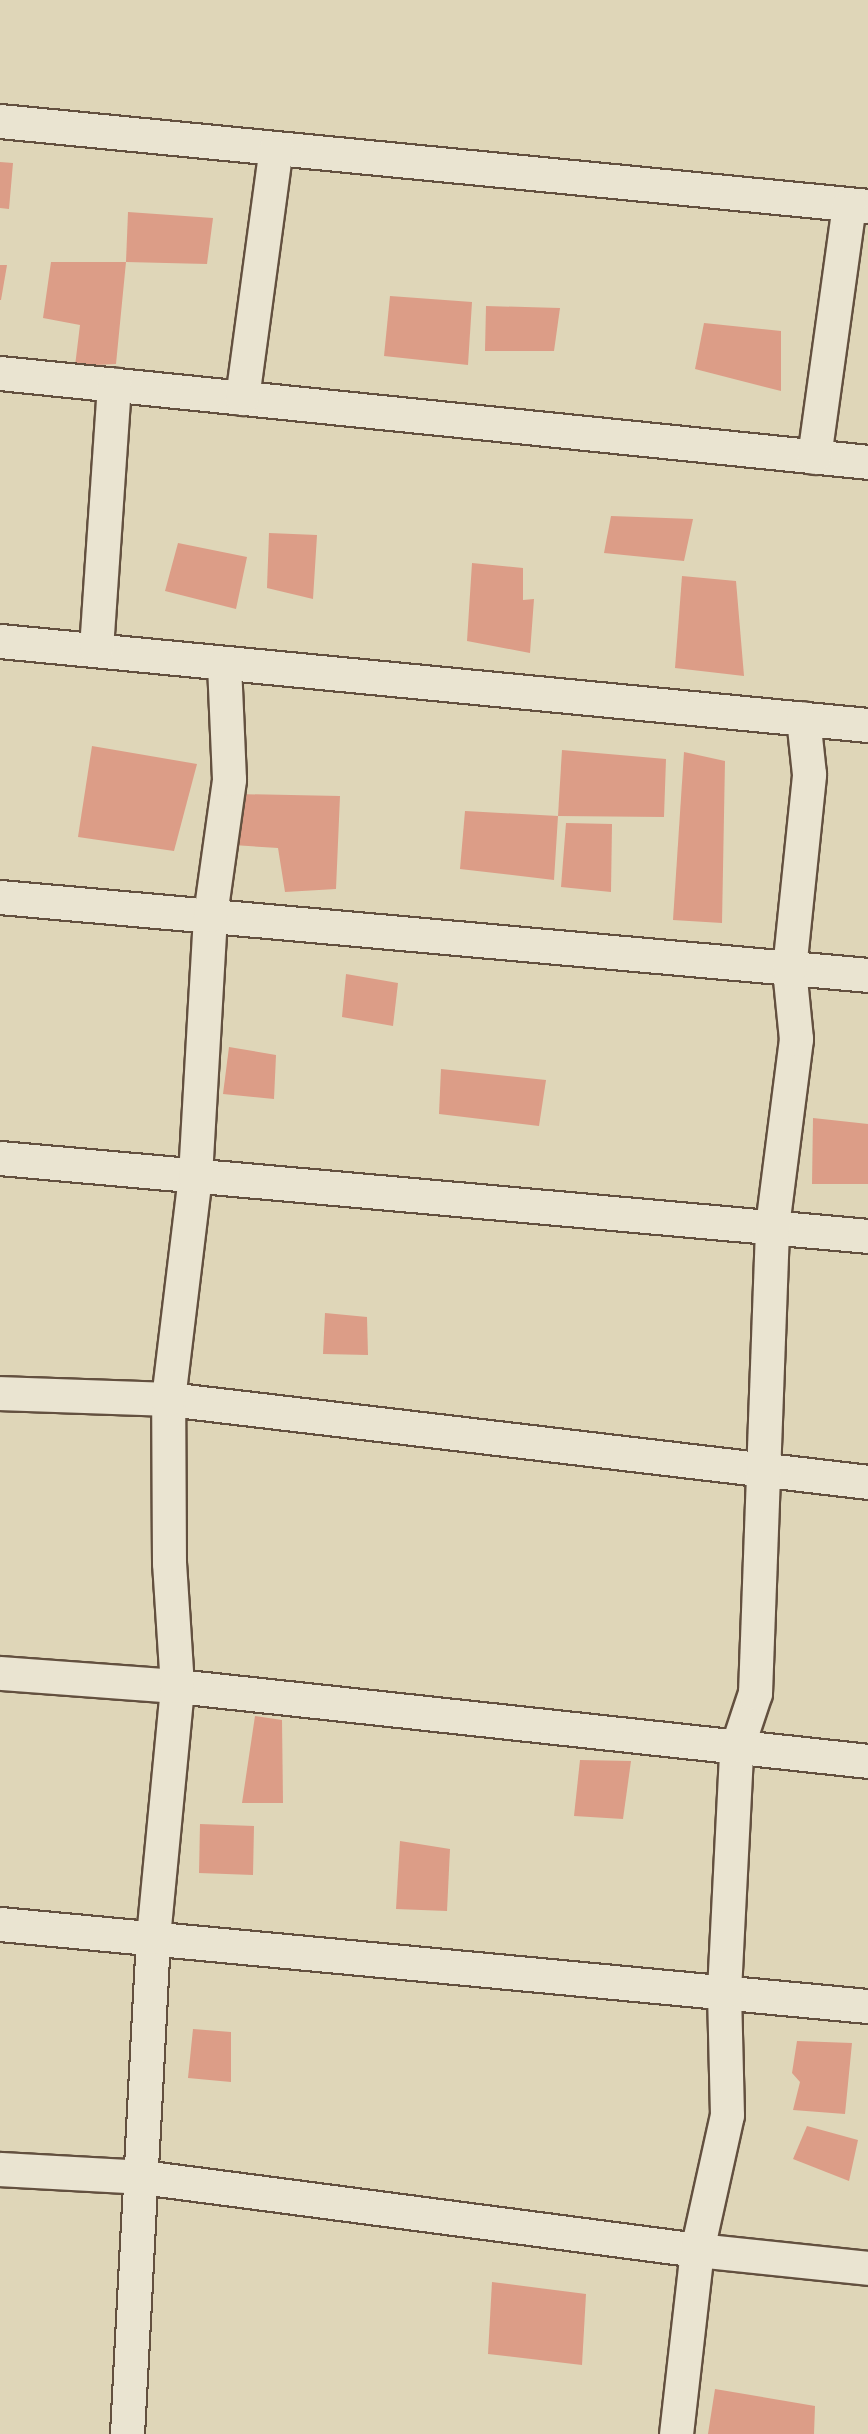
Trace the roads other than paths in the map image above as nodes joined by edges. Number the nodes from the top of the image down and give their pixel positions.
1 (0, 121) edge
2 (276, 148) junction
3 (859, 205) edge
4 (0, 373) edge
5 (114, 385) junction
6 (242, 398) junction
7 (814, 457) junction
8 (868, 462) edge
9 (0, 641) edge
10 (96, 649) junction
11 (224, 665) junction
12 (803, 718) junction
13 (868, 724) edge
14 (0, 897) edge
15 (210, 915) junction
16 (789, 969) junction
17 (868, 975) edge
18 (0, 1158) edge
19 (195, 1176) junction
20 (772, 1227) junction
21 (868, 1236) edge
22 (0, 1393) edge
23 (168, 1399) junction
24 (764, 1472) junction
25 (868, 1482) edge
26 (0, 1673) edge
27 (177, 1686) junction
28 (736, 1750) junction
29 (868, 1761) edge
30 (0, 1923) edge
31 (153, 1937) junction
32 (724, 1991) junction
33 (868, 2006) edge
34 (0, 2169) edge
35 (142, 2177) junction
36 (698, 2250) junction
37 (868, 2268) edge
38 (127, 2434) edge
39 (676, 2434) edge

1 - 2 street
2 - 3 street
2 - 6 street
3 - 7 street
4 - 5 street
5 - 6 street
5 - 10 street
6 - 7 street
7 - 8 street
9 - 10 street
10 - 11 street
11 - 12 street
11 - 15 street
12 - 13 street
12 - 16 street
14 - 15 street
15 - 16 street
15 - 19 street
16 - 17 street
16 - 20 street
18 - 19 street
19 - 20 street
19 - 23 street
20 - 21 street
20 - 24 street
22 - 23 street
23 - 24 street
23 - 27 street
24 - 25 street
24 - 28 street
26 - 27 street
27 - 28 street
27 - 31 street
28 - 29 street
28 - 32 street
30 - 31 street
31 - 32 street
31 - 35 street
32 - 33 street
32 - 36 street
34 - 35 street
35 - 36 street
35 - 38 street
36 - 37 street
36 - 39 street

